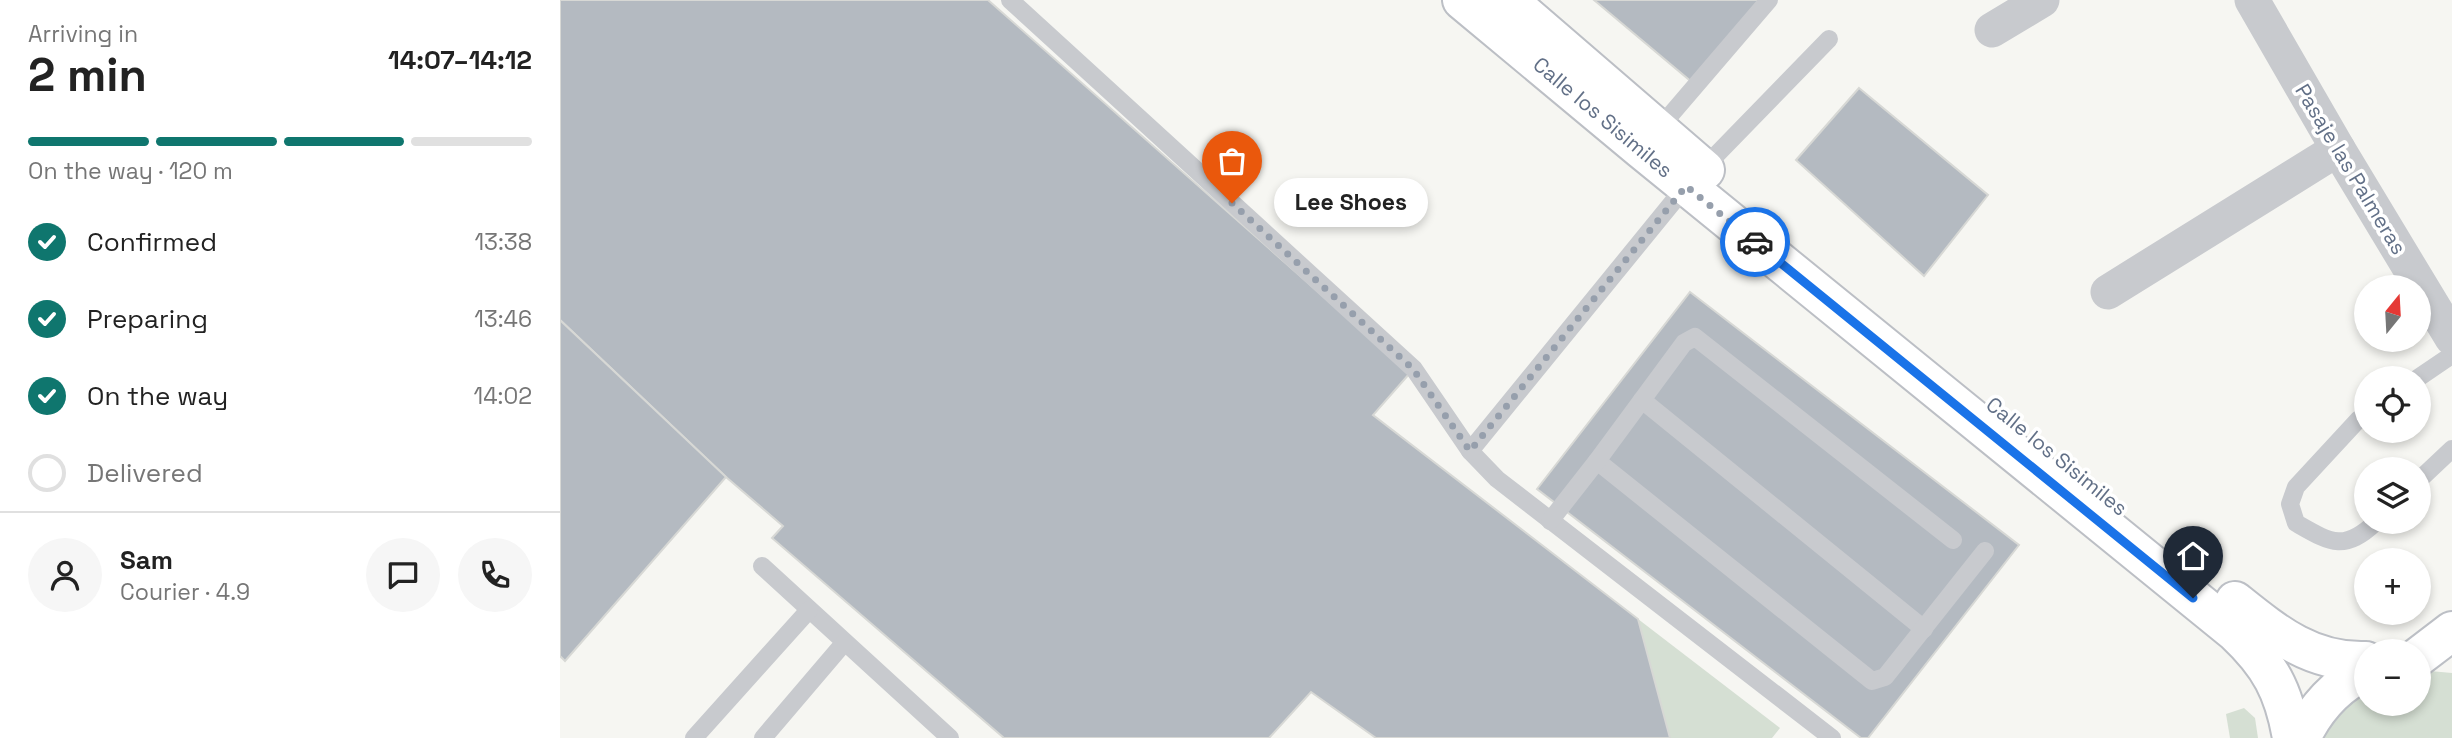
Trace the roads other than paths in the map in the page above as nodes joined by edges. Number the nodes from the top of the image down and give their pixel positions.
1 (1010, 0) edge
2 (1462, 0) edge
3 (1508, 0) edge
4 (1769, 0) edge
5 (2042, 0) edge
6 (2252, 0) edge
7 (1992, 30) dead end
8 (1829, 39) dead end
9 (1650, 139) junction
10 (2338, 149) junction
11 (1695, 177) junction
12 (2108, 292) dead end
13 (2452, 338) edge
14 (2452, 355) edge
15 (2431, 369) edge
16 (1642, 400) junction
17 (2354, 424) edge
18 (2452, 449) edge
19 (1470, 451) junction
20 (1597, 461) junction
21 (2431, 469) edge
22 (1550, 521) junction
23 (2362, 534) edge
24 (1953, 540) dead end
25 (1985, 551) dead end
26 (762, 566) dead end
27 (809, 610) junction
28 (1924, 629) junction
29 (2452, 631) edge
30 (844, 643) junction
31 (2431, 647) edge
32 (2431, 658) edge
33 (2452, 659) edge
34 (2354, 662) edge
35 (2354, 677) edge
36 (694, 738) edge
37 (763, 738) edge
38 (950, 738) edge
39 (1832, 738) edge
40 (2292, 738) edge
41 (2301, 738) edge

1 - 19 lane
2 - 9 main road, Calle los Sisimiles
3 - 9 main road, Calle los Sisimiles
4 - 9 lane
5 - 7 street
6 - 10 street, Pasaje las Palmeras
8 - 11 lane
9 - 11 main road, Calle los Sisimiles
10 - 12 street
10 - 13 street, Pasaje las Palmeras
11 - 19 lane
11 - 34 main road, Calle los Sisimiles
11 - 40 main road, Calle los Sisimiles
14 - 15 lane
16 - 20 lane
16 - 24 lane
16 - 28 lane
17 - 23 lane
18 - 21 lane
19 - 22 lane
20 - 22 lane
20 - 28 lane
22 - 39 lane
25 - 28 lane
26 - 27 lane
27 - 30 lane
27 - 36 lane
29 - 31 main road
30 - 37 lane
30 - 38 lane
32 - 33 main road
35 - 41 main road

